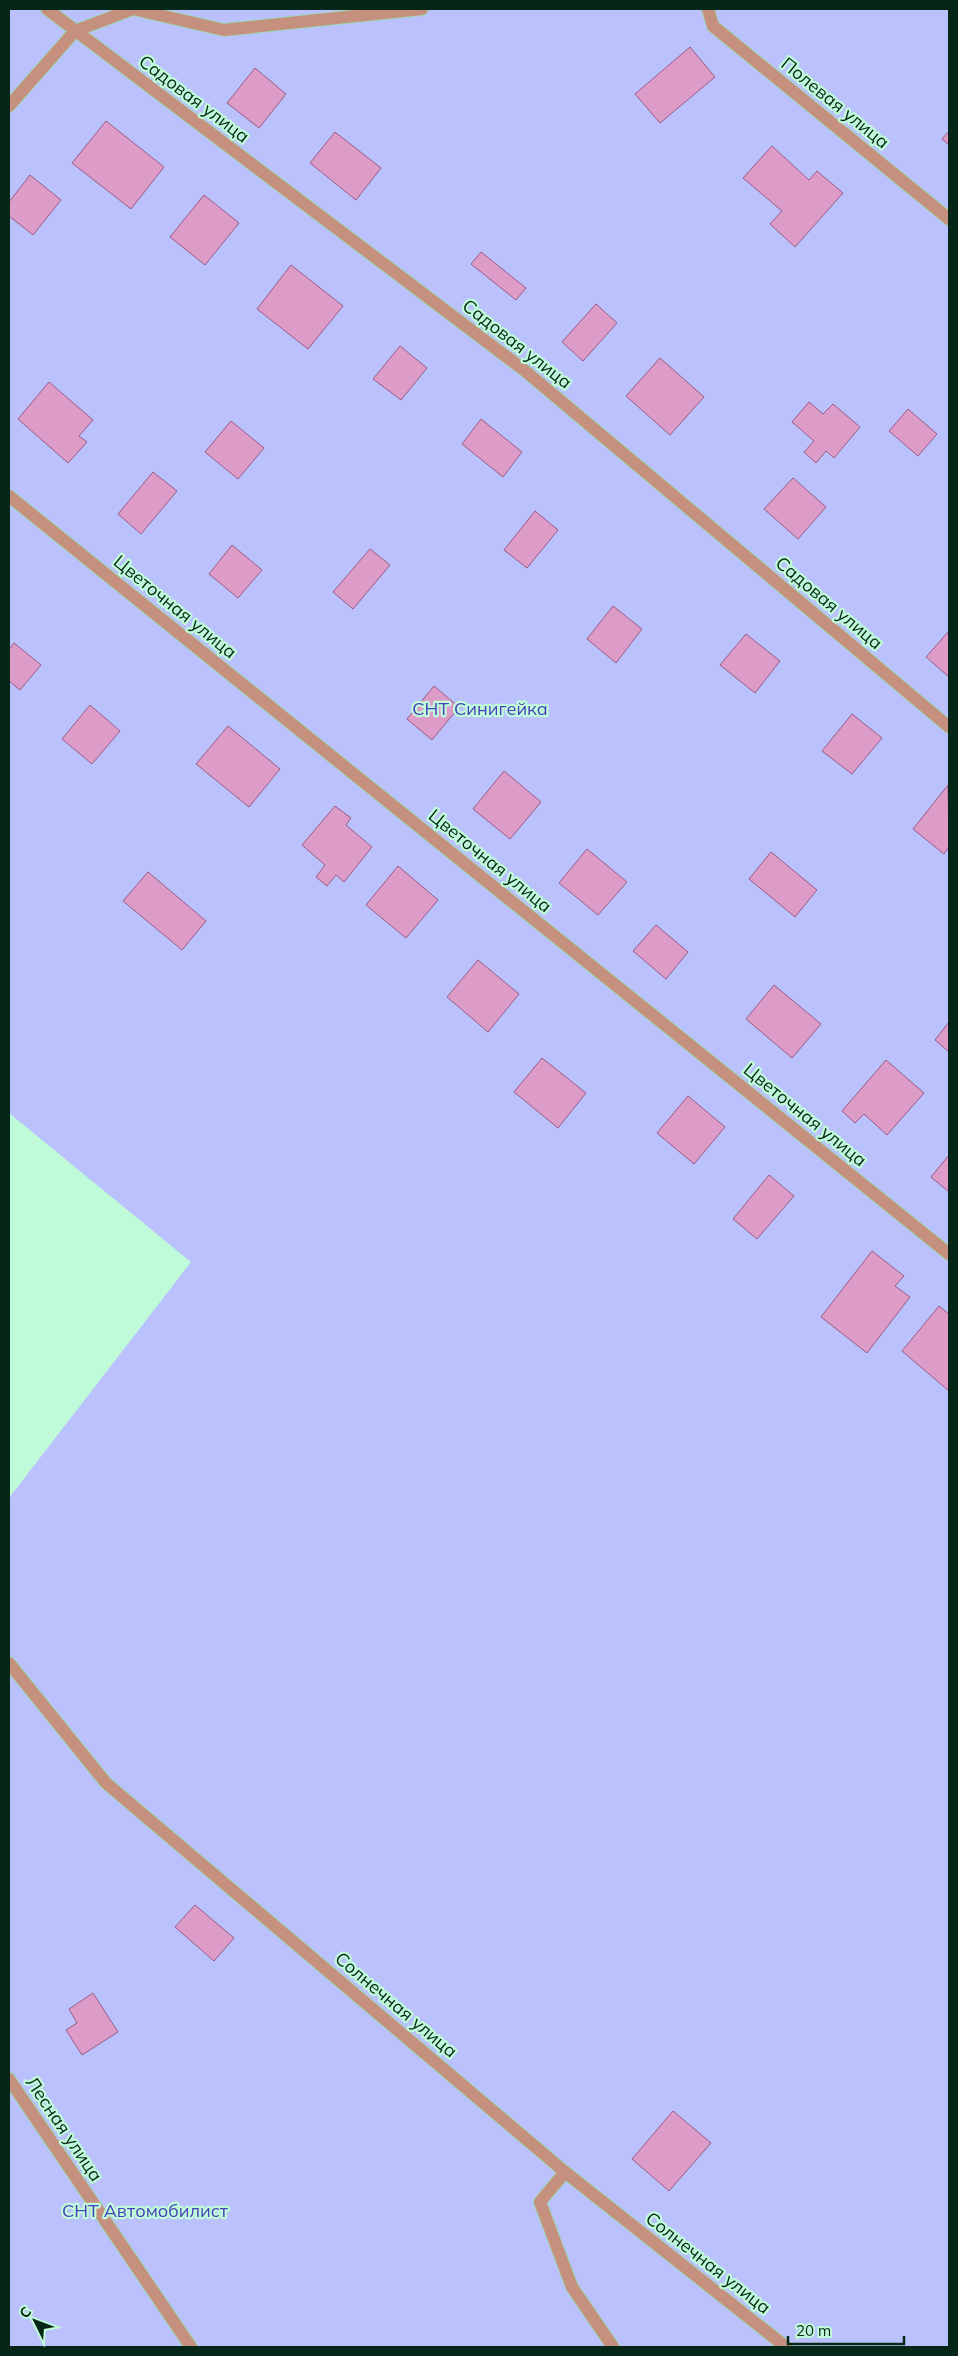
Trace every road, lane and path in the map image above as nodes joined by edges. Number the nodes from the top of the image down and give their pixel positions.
1 (47, 9) edge
2 (132, 9) edge
3 (422, 9) edge
4 (708, 9) edge
5 (75, 31) junction
6 (9, 106) edge
7 (949, 219) edge
8 (9, 496) edge
9 (949, 727) edge
10 (949, 1254) edge
11 (9, 1663) edge
12 (9, 2079) edge
13 (565, 2172) junction
14 (191, 2347) edge
15 (613, 2347) edge
16 (786, 2347) edge

1 - 5 street, Садовая улица
2 - 3 street
2 - 5 street
4 - 7 street, Полевая улица
5 - 6 street
5 - 9 street, Садовая улица
8 - 10 street, Цветочная улица
11 - 13 street, Солнечная улица
12 - 14 street, Лесная улица
13 - 15 street
13 - 16 street, Солнечная улица

